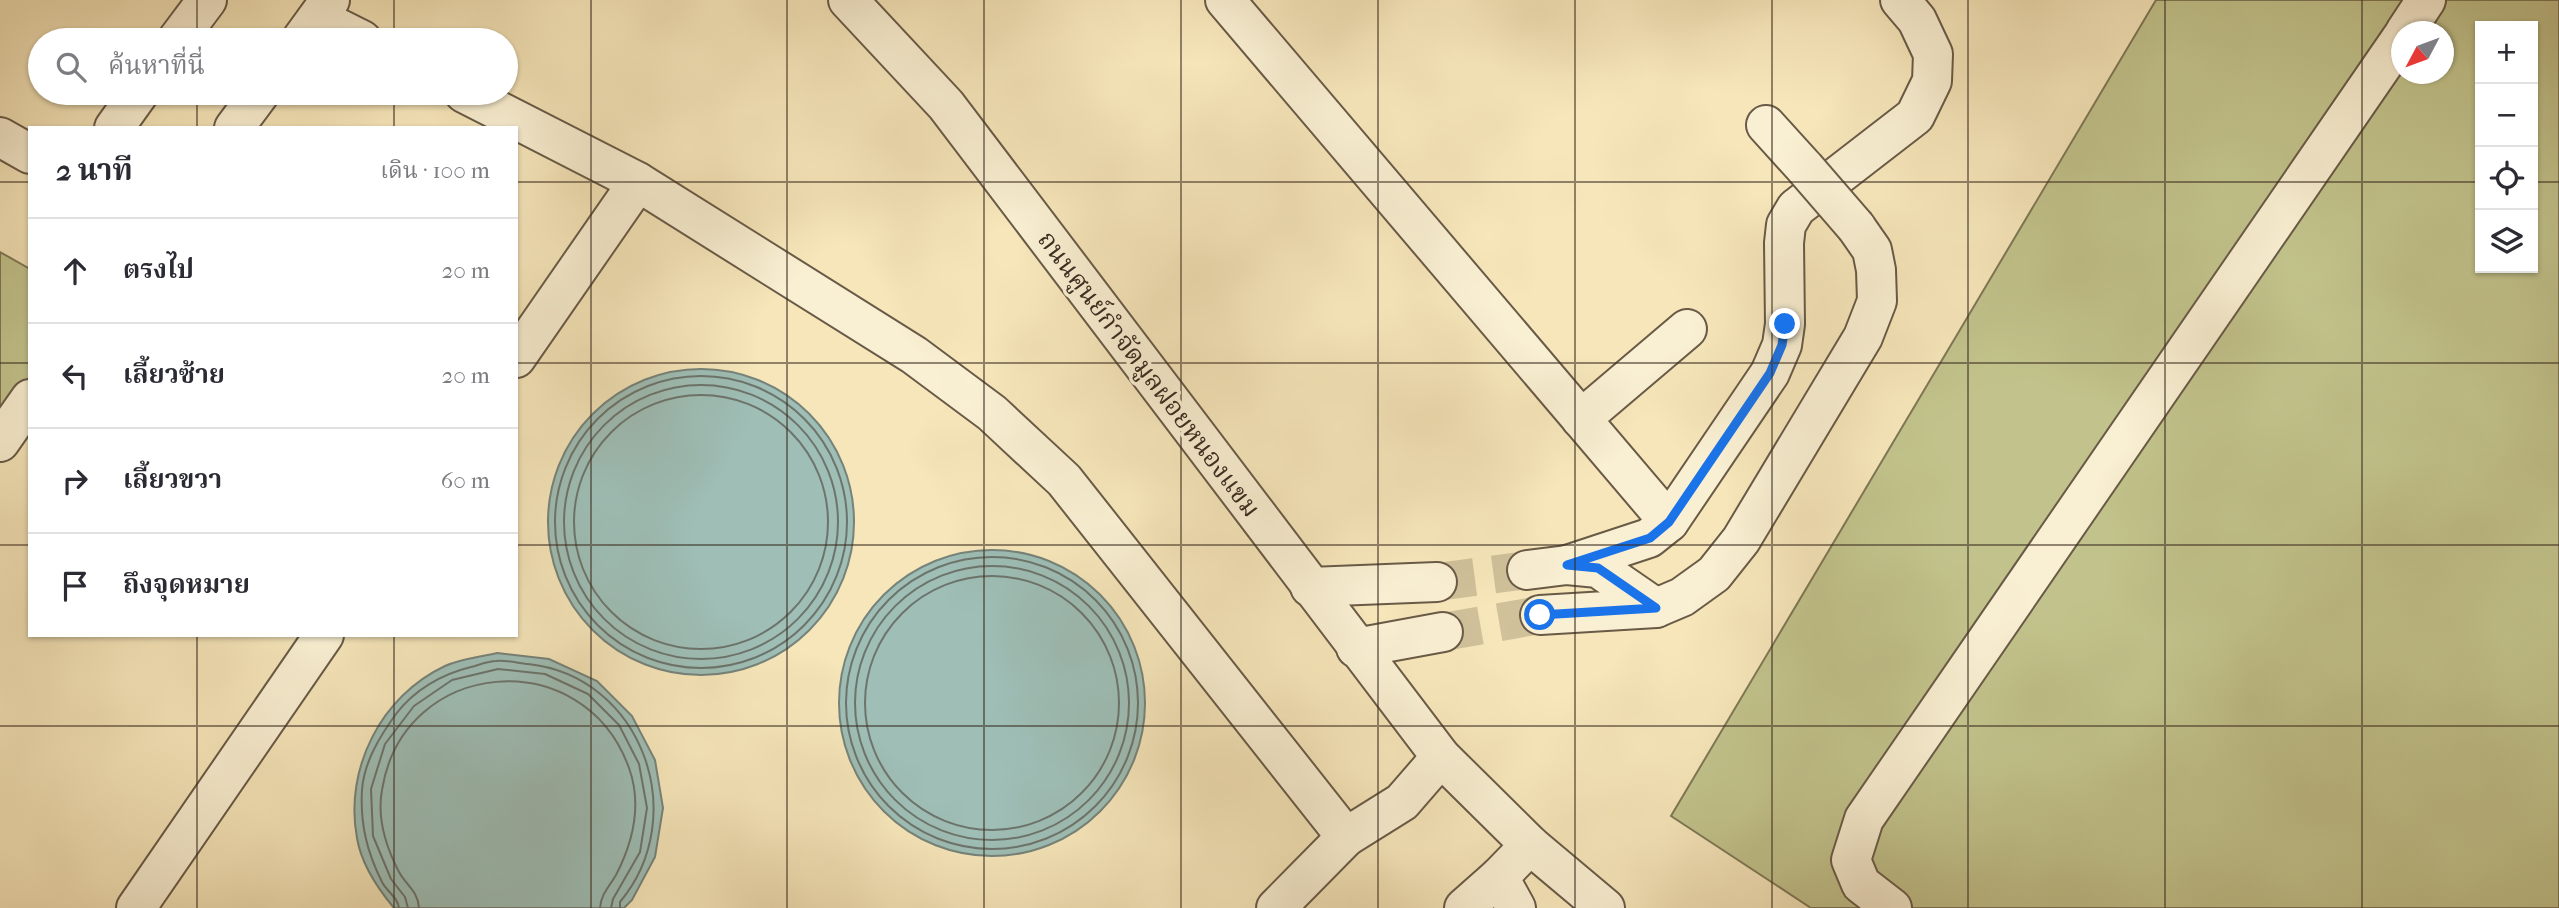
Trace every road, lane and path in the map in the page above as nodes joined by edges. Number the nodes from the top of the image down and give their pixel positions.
1 (207, 0) edge
2 (848, 0) edge
3 (1226, 0) edge
4 (1900, 0) edge
5 (2426, 0) edge
6 (316, 19) edge
7 (2412, 21) edge
8 (186, 28) edge
9 (336, 28) edge
10 (2391, 53) edge
11 (130, 105) edge
12 (251, 105) edge
13 (487, 105) edge
14 (1766, 125) dead end
15 (115, 126) edge
16 (235, 126) edge
17 (0, 137) edge
18 (28, 153) edge
19 (638, 182) junction
20 (1687, 328) dead end
21 (518, 355) edge
22 (28, 402) edge
23 (1581, 419) junction
24 (0, 442) edge
25 (1669, 522) junction
26 (1567, 565) junction
27 (1527, 570) tunnel mouth
28 (1437, 582) tunnel mouth
29 (1310, 587) junction
30 (1656, 608) junction
31 (1540, 615) tunnel mouth
32 (1443, 632) tunnel mouth
33 (323, 637) edge
34 (1356, 648) junction
35 (1441, 757) junction
36 (1346, 837) junction
37 (1530, 845) junction
38 (1508, 892) edge
39 (136, 908) edge
40 (1276, 908) edge
41 (1464, 908) edge
42 (1605, 908) edge
43 (1892, 908) edge

1 - 8 street
2 - 29 street, ถนนศูนย์กำจัดมูลฝอยหนองแขม
3 - 23 street
4 - 25 street
5 - 7 street
6 - 9 street
10 - 43 street
11 - 15 street
12 - 16 street
13 - 19 street
14 - 30 street, bridge
17 - 18 street
19 - 21 street
19 - 36 street
20 - 23 street
22 - 24 street
23 - 25 street
25 - 26 street
26 - 27 street
26 - 30 street
28 - 29 street
29 - 34 street, ถนนศูนย์กำจัดมูลฝอยหนองแขม
30 - 31 street
32 - 34 street
33 - 39 street
34 - 35 street, ถนนศูนย์กำจัดมูลฝอยหนองแขม
35 - 36 street
35 - 37 street, ถนนศูนย์กำจัดมูลฝอยหนองแขม
36 - 40 street
37 - 38 street
37 - 42 street, ถนนศูนย์กำจัดมูลฝอยหนองแขม
38 - 41 street

